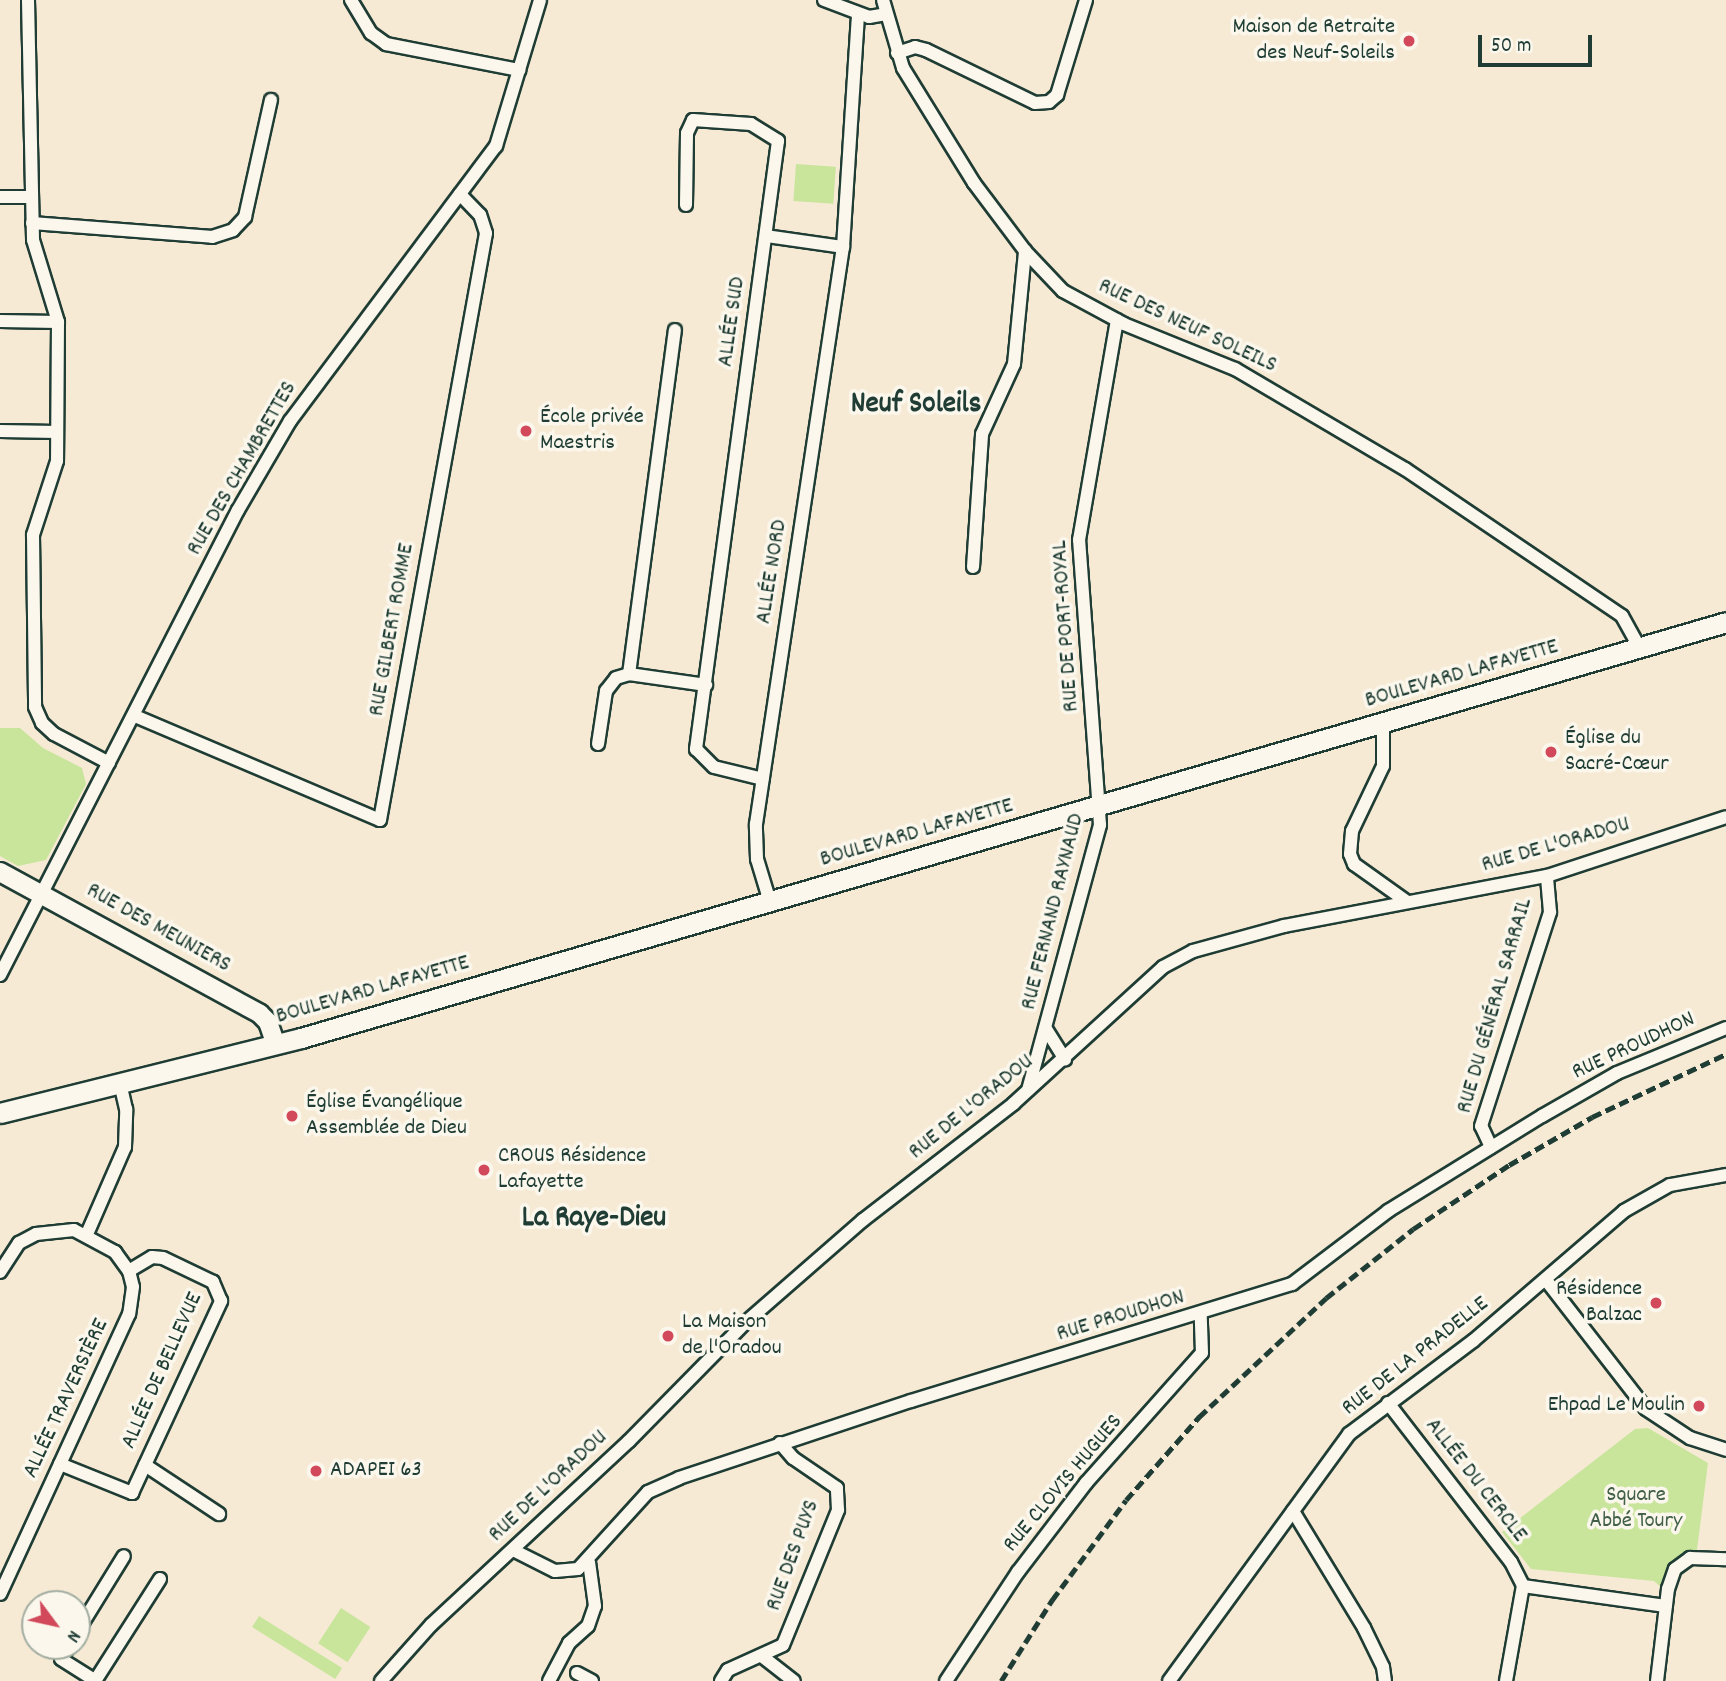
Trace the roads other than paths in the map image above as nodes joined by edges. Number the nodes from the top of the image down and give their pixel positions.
1 (28, 0) edge
2 (351, 0) edge
3 (540, 0) edge
4 (824, 0) edge
5 (883, 0) edge
6 (1086, 0) edge
7 (886, 14) junction
8 (858, 15) junction
9 (897, 52) junction
10 (519, 70) junction
11 (271, 100) dead end
12 (460, 194) junction
13 (0, 197) edge
14 (32, 197) junction
15 (686, 205) dead end
16 (33, 223) junction
17 (766, 236) junction
18 (843, 247) junction
19 (1025, 251) junction
20 (1117, 320) junction
21 (0, 321) edge
22 (58, 322) junction
23 (675, 330) dead end
24 (0, 431) edge
25 (57, 432) junction
26 (972, 567) dead end
27 (1726, 622) edge
28 (1640, 648) junction
29 (629, 674) junction
30 (706, 685) junction
31 (135, 716) junction
32 (1383, 723) junction
33 (598, 744) dead end
34 (109, 763) junction
35 (763, 779) junction
36 (1102, 806) junction
37 (1726, 817) edge
38 (0, 872) edge
39 (1547, 876) junction
40 (43, 894) junction
41 (1406, 901) junction
42 (770, 902) junction
43 (4, 957) edge
44 (0, 975) edge
45 (1726, 1028) edge
46 (1046, 1029) junction
47 (276, 1045) junction
48 (1065, 1060) junction
49 (120, 1084) junction
50 (1028, 1090) junction
51 (0, 1113) edge
52 (1490, 1147) junction
53 (1726, 1175) edge
54 (87, 1234) junction
55 (129, 1270) junction
56 (0, 1272) edge
57 (1546, 1280) junction
58 (1201, 1315) junction
59 (1388, 1404) junction
60 (780, 1443) junction
61 (1726, 1450) edge
62 (60, 1464) junction
63 (145, 1465) junction
64 (1293, 1511) junction
65 (219, 1514) dead end
66 (513, 1550) junction
67 (124, 1556) dead end
68 (1726, 1559) edge
69 (589, 1562) junction
70 (160, 1579) dead end
71 (1523, 1586) junction
72 (0, 1594) edge
73 (1666, 1606) junction
74 (91, 1610) edge
75 (763, 1657) junction
76 (63, 1660) edge
77 (577, 1674) dead end
78 (96, 1681) edge
79 (381, 1681) edge
80 (549, 1681) edge
81 (592, 1681) edge
82 (721, 1681) edge
83 (794, 1681) edge
84 (946, 1681) edge
85 (1169, 1681) edge
86 (1385, 1681) edge
87 (1506, 1681) edge
88 (1657, 1681) edge

1 - 14 street
2 - 10 street
3 - 10 street, RUE DES CHAMBRETTES
4 - 8 street
5 - 7 street, RUE DES NEUF SOLEILS
6 - 9 street
7 - 8 street
7 - 9 street, RUE DES NEUF SOLEILS
8 - 18 street, ALLÉE NORD
9 - 19 street, RUE DES NEUF SOLEILS
10 - 12 street, RUE DES CHAMBRETTES
11 - 16 street
12 - 31 street, RUE DES CHAMBRETTES
12 - 31 street, RUE GILBERT ROMME
13 - 14 street
14 - 16 street
15 - 17 street, ALLÉE SUD
16 - 22 street
17 - 18 street
17 - 30 street, ALLÉE SUD
18 - 35 street, ALLÉE NORD
19 - 20 street, RUE DES NEUF SOLEILS
19 - 26 street
20 - 28 street, RUE DES NEUF SOLEILS
20 - 36 street, RUE DE PORT-ROYAL
21 - 22 street
22 - 25 street
23 - 29 street
24 - 25 street
25 - 34 street
27 - 28 main road, BOULEVARD LAFAYETTE
28 - 32 main road, BOULEVARD LAFAYETTE
29 - 30 street
29 - 33 street
30 - 35 street, ALLÉE SUD
31 - 34 street, RUE DES CHAMBRETTES
32 - 36 main road, BOULEVARD LAFAYETTE
32 - 41 street
34 - 40 street, RUE DES CHAMBRETTES
35 - 42 street, ALLÉE NORD
36 - 42 main road, BOULEVARD LAFAYETTE
36 - 46 street, RUE FERNAND RAYNAUD
37 - 39 street, RUE DE L'ORADOU
38 - 40 main road, RUE DES MEUNIERS
39 - 41 street, RUE DE L'ORADOU
39 - 52 street, RUE DU GÉNÉRAL SARRAIL
40 - 43 street, RUE DES CHAMBRETTES
40 - 47 main road, RUE DES MEUNIERS
41 - 48 street, RUE DE L'ORADOU
42 - 47 main road, BOULEVARD LAFAYETTE
43 - 44 street, RUE DES CHAMBRETTES
45 - 52 street, RUE PROUDHON
46 - 48 street, RUE FERNAND RAYNAUD
46 - 50 street, RUE FERNAND RAYNAUD
47 - 49 main road, BOULEVARD LAFAYETTE
48 - 50 street, RUE DE L'ORADOU
49 - 51 main road, BOULEVARD LAFAYETTE
49 - 54 street
50 - 66 street, RUE DE L'ORADOU
52 - 58 street, RUE PROUDHON
53 - 57 street, RUE DE LA PRADELLE
54 - 55 street
54 - 56 street
55 - 62 street, ALLÉE TRAVERSIÈRE
55 - 63 street, ALLÉE DE BELLEVUE
57 - 59 street, RUE DE LA PRADELLE
57 - 61 street
58 - 60 street, RUE PROUDHON
58 - 84 street, RUE CLOVIS HUGUES
59 - 64 street, RUE DE LA PRADELLE
59 - 71 street, ALLÉE DU CERCLE
60 - 69 street, RUE PROUDHON
60 - 75 street, RUE DES PUYS
62 - 63 street, ALLÉE DE BELLEVUE
62 - 72 street, ALLÉE TRAVERSIÈRE
63 - 65 street
64 - 85 street, RUE DE LA PRADELLE
64 - 86 street
66 - 69 street
66 - 79 street, RUE DE L'ORADOU
67 - 74 street
68 - 73 street
69 - 80 street
70 - 78 street
71 - 73 street
71 - 87 street
73 - 88 street
75 - 82 street, RUE DES PUYS
75 - 83 street
76 - 78 street
77 - 81 street

